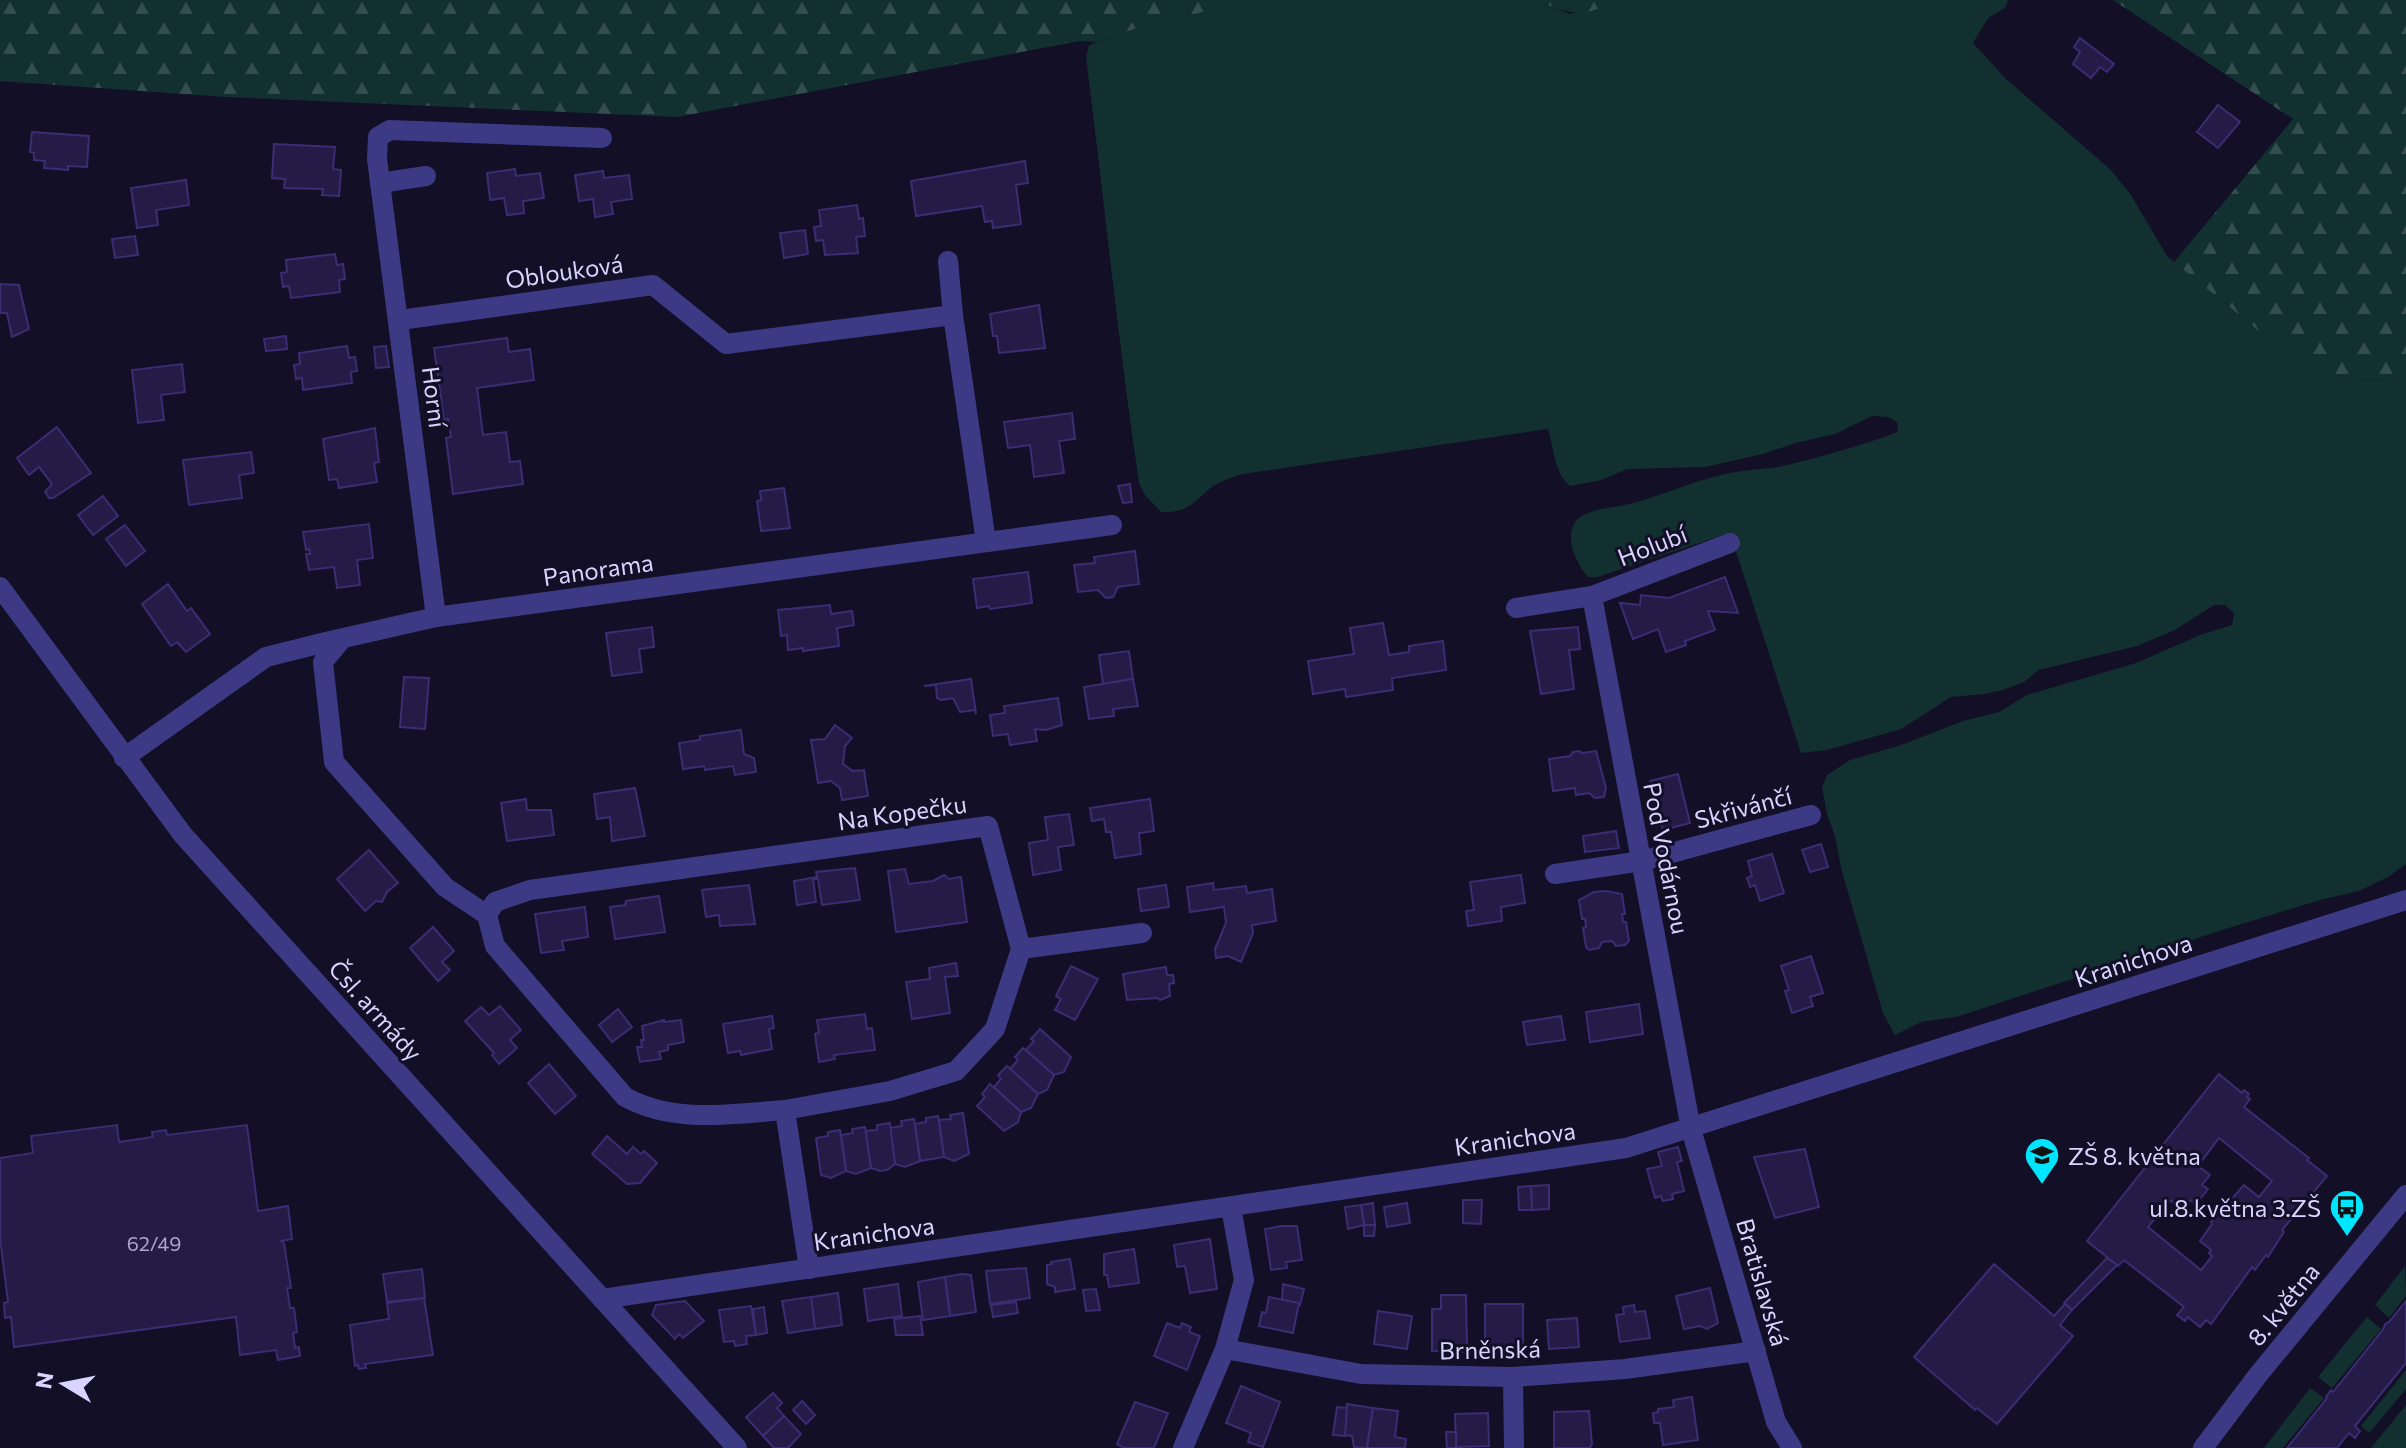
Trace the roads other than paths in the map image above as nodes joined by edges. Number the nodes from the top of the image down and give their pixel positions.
1 (602, 138) dead end
2 (426, 176) dead end
3 (380, 183) junction
4 (948, 261) dead end
5 (953, 315) junction
6 (400, 320) junction
7 (1112, 525) dead end
8 (986, 542) junction
9 (1730, 543) dead end
10 (0, 587) edge
11 (1592, 596) junction
12 (1516, 608) dead end
13 (436, 617) junction
14 (342, 639) junction
15 (124, 758) junction
16 (1811, 815) dead end
17 (1642, 861) junction
18 (1555, 874) dead end
19 (2406, 900) edge
20 (487, 915) junction
21 (1142, 933) dead end
22 (1021, 949) junction
23 (785, 1110) junction
24 (1691, 1129) junction
25 (2406, 1195) edge
26 (1231, 1207) junction
27 (809, 1269) junction
28 (602, 1299) junction
29 (1225, 1349) junction
30 (1756, 1351) junction
31 (1513, 1377) junction
32 (737, 1448) edge
33 (1183, 1448) edge
34 (1514, 1448) edge
35 (1792, 1448) edge
36 (2203, 1448) edge

1 - 3 street, Horní
2 - 3 street
3 - 6 street, Horní
4 - 5 street
5 - 6 street, Oblouková
5 - 8 street
6 - 13 street, Horní
7 - 8 street, Panorama
8 - 13 street, Panorama
9 - 11 street, Holubí
10 - 15 street, Čsl. armády
11 - 12 street, Holubí
11 - 17 street, Pod Vodárnou
13 - 14 street, Panorama
14 - 15 street, Panorama
14 - 20 street
15 - 28 street, Čsl. armády
16 - 17 street, Skřivánčí
17 - 18 street, Skřivánčí
17 - 24 street, Pod Vodárnou
19 - 24 street, Kranichova
20 - 22 street, Na Kopečku
20 - 23 street
21 - 22 street
22 - 23 street
23 - 27 street
24 - 26 street, Kranichova
24 - 30 street, Bratislavská
25 - 36 street, 8. května
26 - 27 street, Kranichova
26 - 29 street
27 - 28 street, Kranichova
28 - 32 street, Čsl. armády
29 - 31 street, Brněnská
29 - 33 street
30 - 31 street, Brněnská
30 - 35 street, Bratislavská
31 - 34 street

